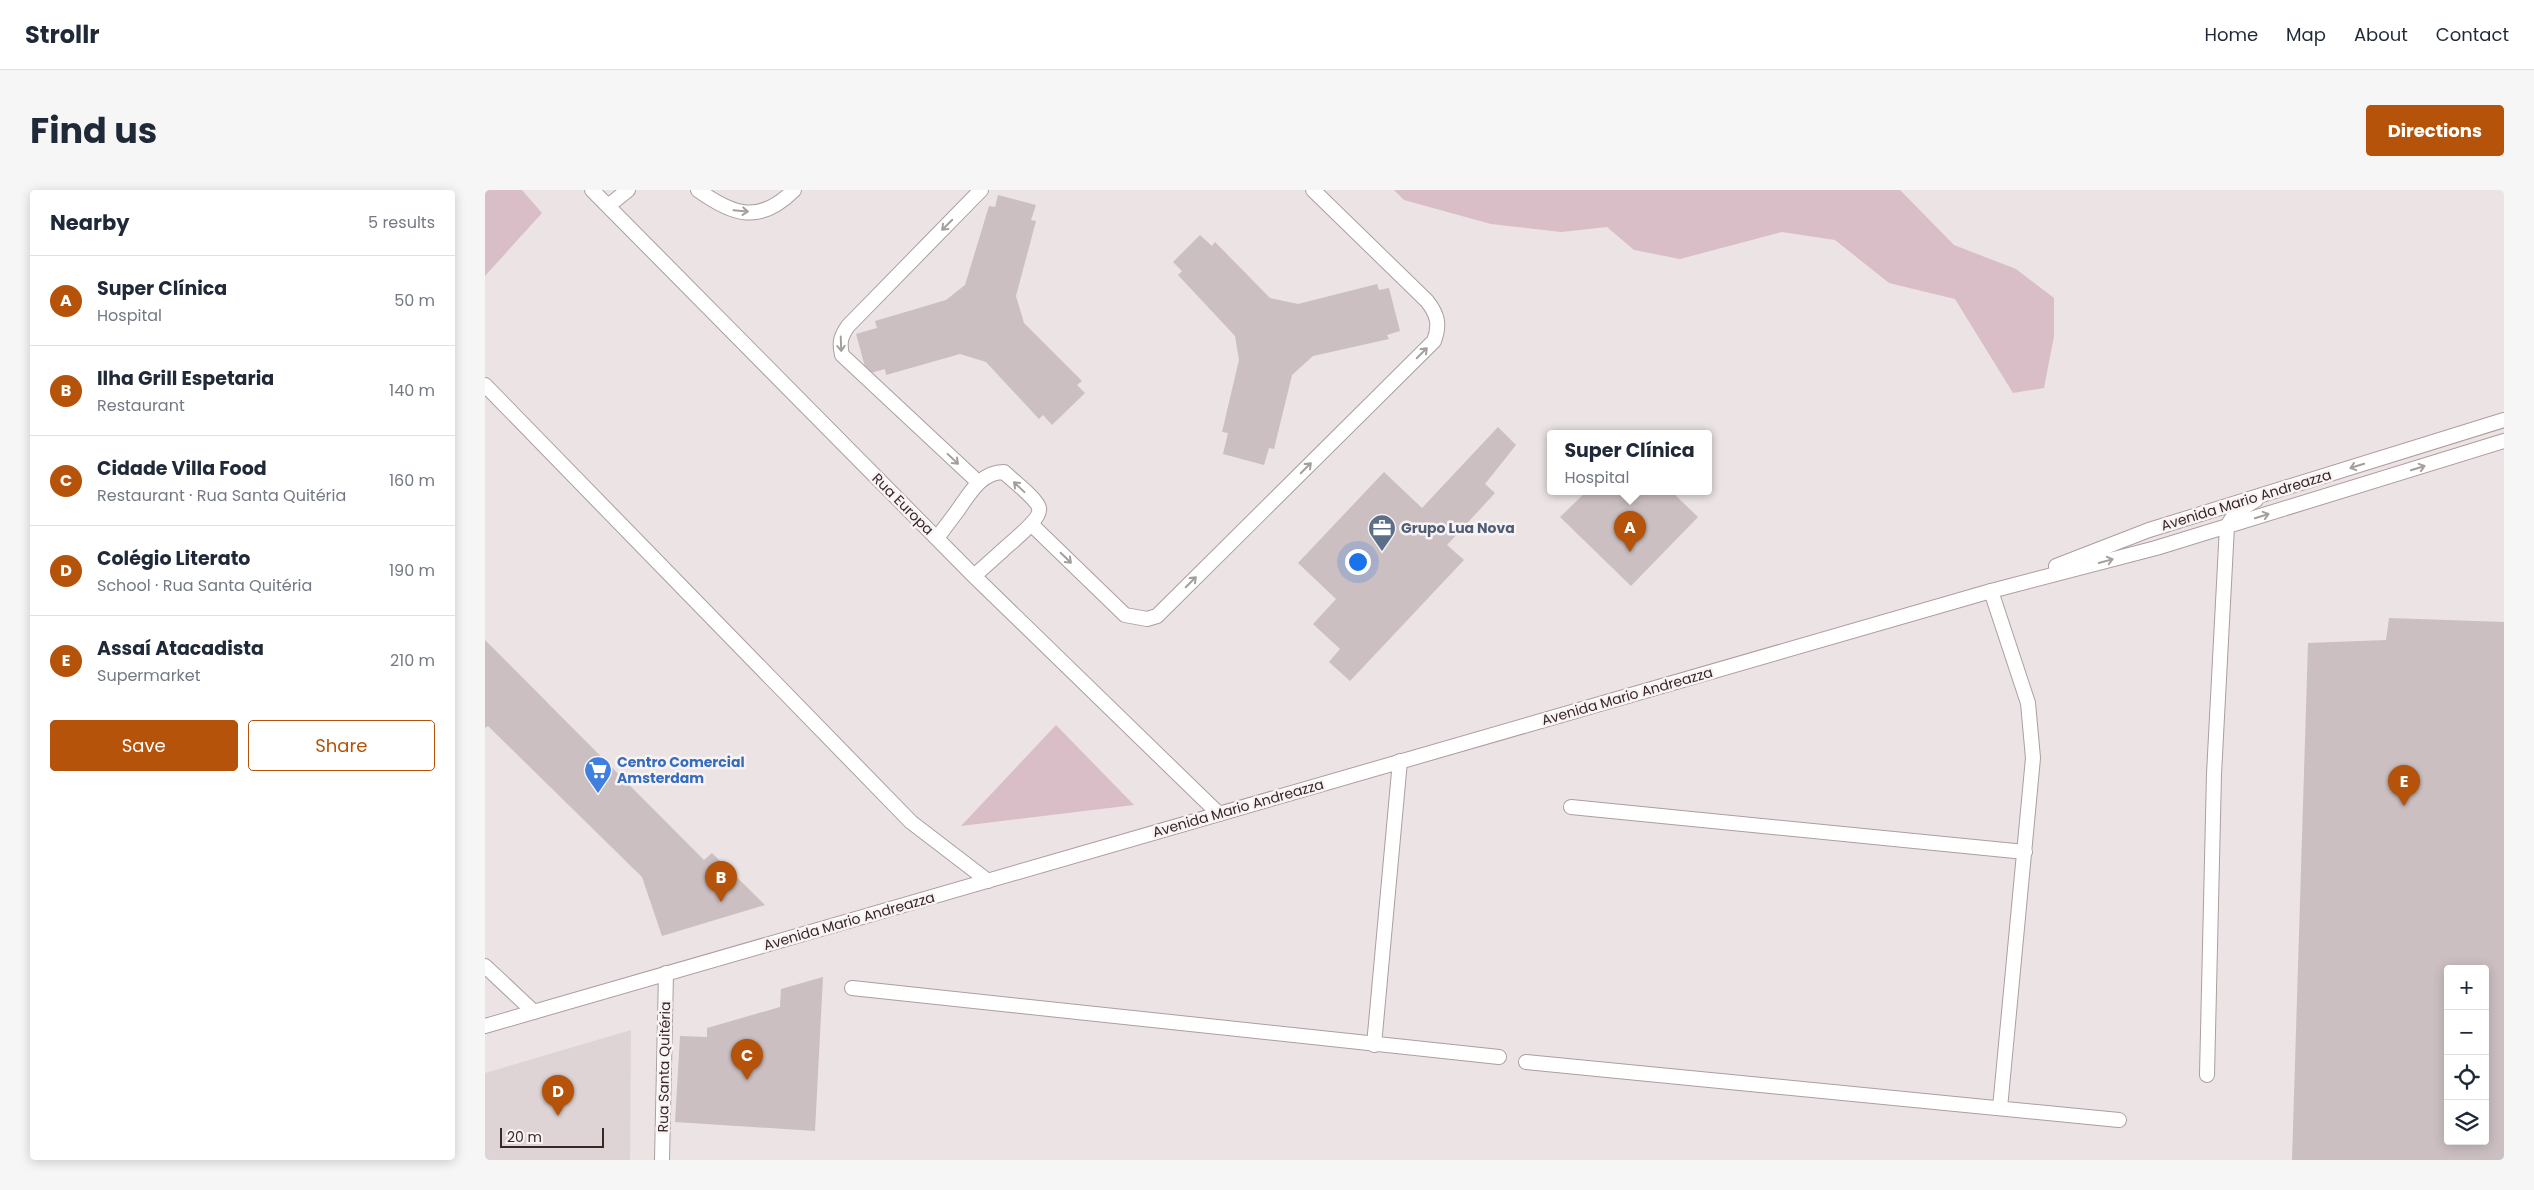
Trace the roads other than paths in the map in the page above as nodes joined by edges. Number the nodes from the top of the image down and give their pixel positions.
1 (592, 190) edge
2 (628, 190) edge
3 (698, 190) edge
4 (795, 190) edge
5 (981, 190) edge
6 (1313, 190) edge
7 (608, 206) junction
8 (485, 385) edge
9 (2504, 420) edge
10 (2504, 441) edge
11 (978, 482) junction
12 (2271, 493) junction
13 (1031, 524) junction
14 (2227, 526) junction
15 (937, 538) junction
16 (974, 576) junction
17 (1991, 591) junction
18 (1401, 762) junction
19 (1571, 807) dead end
20 (1219, 814) junction
21 (2025, 852) junction
22 (987, 881) junction
23 (485, 966) edge
24 (666, 973) junction
25 (852, 988) dead end
26 (534, 1012) junction
27 (485, 1026) edge
28 (1375, 1045) junction
29 (1499, 1057) dead end
30 (1526, 1062) dead end
31 (2207, 1075) dead end
32 (2000, 1108) junction
33 (2119, 1120) dead end
34 (662, 1160) edge

1 - 7 street, Rua Europa
2 - 7 street
3 -> 4 street
5 -> 11 street
13 -> 6 street
7 - 15 street, Rua Europa
8 - 22 street
9 -> 12 street, Avenida Mario Andreazza
14 -> 10 street, Avenida Mario Andreazza
13 -> 11 street
11 - 15 street
12 - 14 street
12 - 17 street, Avenida Mario Andreazza
13 - 16 street
17 -> 14 street, Avenida Mario Andreazza
14 - 31 street
15 - 16 street, Rua Europa
16 - 20 street, Rua Europa
17 - 18 street, Avenida Mario Andreazza
17 - 21 street
18 - 20 street, Avenida Mario Andreazza
18 - 28 street
19 - 21 street
20 - 22 street, Avenida Mario Andreazza
21 - 32 street
22 - 24 street, Avenida Mario Andreazza
23 - 26 street
24 - 26 street, Avenida Mario Andreazza
24 - 34 street, Rua Santa Quitéria
25 - 28 street
26 - 27 street, Avenida Mario Andreazza
28 - 29 street
30 - 32 street
32 - 33 street

